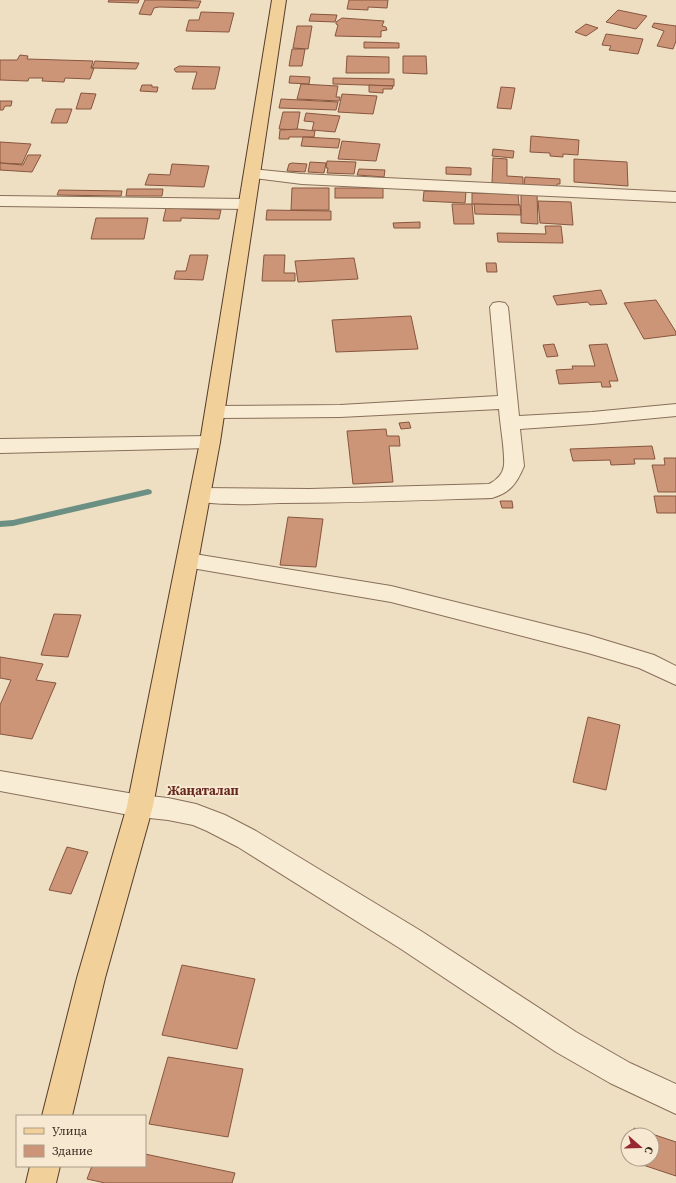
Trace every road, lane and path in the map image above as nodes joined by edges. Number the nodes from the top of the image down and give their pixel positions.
1 (279, 0) edge
2 (252, 174) junction
3 (676, 197) edge
4 (0, 201) edge
5 (247, 204) junction
6 (500, 307) dead end
7 (507, 402) junction
8 (676, 410) edge
9 (215, 412) junction
10 (510, 423) junction
11 (210, 442) junction
12 (0, 446) edge
13 (200, 495) junction
14 (188, 561) junction
15 (676, 676) edge
16 (0, 781) edge
17 (140, 806) junction
18 (676, 1099) edge
19 (57, 1115) edge
20 (45, 1167) edge
21 (41, 1183) edge

1 - 2 main road
2 - 3 street
2 - 5 main road
4 - 5 street
5 - 9 main road
6 - 7 street
7 - 9 street
7 - 10 street
8 - 10 street
9 - 11 main road
10 - 13 street
11 - 12 street
11 - 13 main road
13 - 14 main road
14 - 15 street
14 - 17 main road
16 - 17 street
17 - 18 street
17 - 19 main road
20 - 21 main road

